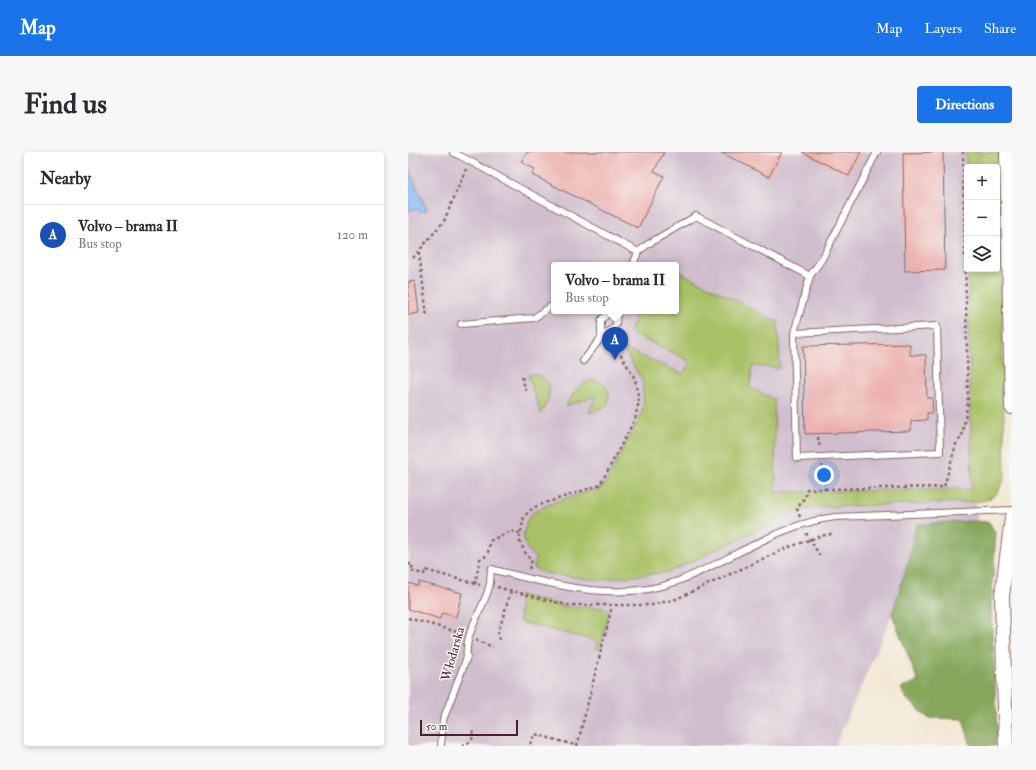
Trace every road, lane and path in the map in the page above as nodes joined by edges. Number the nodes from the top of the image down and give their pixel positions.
1 (453, 152) edge
2 (877, 152) edge
3 (1007, 152) edge
4 (470, 161) junction
5 (1010, 215) edge
6 (419, 251) junction
7 (638, 252) junction
8 (413, 258) dead end
9 (634, 262) edge
10 (810, 276) junction
11 (551, 306) edge
12 (608, 314) edge
13 (617, 314) edge
14 (427, 316) dead end
15 (461, 324) dead end
16 (794, 333) junction
17 (601, 338) junction
18 (612, 349) dead end
19 (584, 361) dead end
20 (522, 377) dead end
21 (526, 391) dead end
22 (1012, 407) edge
23 (818, 437) dead end
24 (821, 457) junction
25 (1012, 510) edge
26 (1012, 518) edge
27 (802, 523) junction
28 (520, 533) junction
29 (820, 556) dead end
30 (528, 570) dead end
31 (475, 584) dead end
32 (511, 591) dead end
33 (610, 606) dead end
34 (408, 618) edge
35 (468, 636) junction
36 (499, 640) dead end
37 (493, 647) dead end
38 (473, 729) dead end
39 (530, 744) dead end
40 (442, 746) edge
41 (462, 746) edge
42 (577, 746) edge
43 (1006, 746) edge

1 - 4 lane
2 - 10 lane
3 - 5 street
4 - 6 path
4 - 7 lane
5 - 22 street
6 - 8 path
6 - 14 path
7 - 9 lane
7 - 10 lane
10 - 16 lane
11 - 15 lane
12 - 17 lane
13 - 17 lane
16 - 24 lane
16 - 24 lane
17 - 19 lane
18 - 28 path
20 - 21 path
23 - 24 path
24 - 27 path
25 - 27 lane
26 - 43 street
27 - 29 path
27 - 35 lane, Włodarska
28 - 30 path
28 - 31 path
32 - 36 path
33 - 42 path
34 - 35 path
35 - 37 path
35 - 40 lane, Włodarska
38 - 41 path
39 - 42 path

